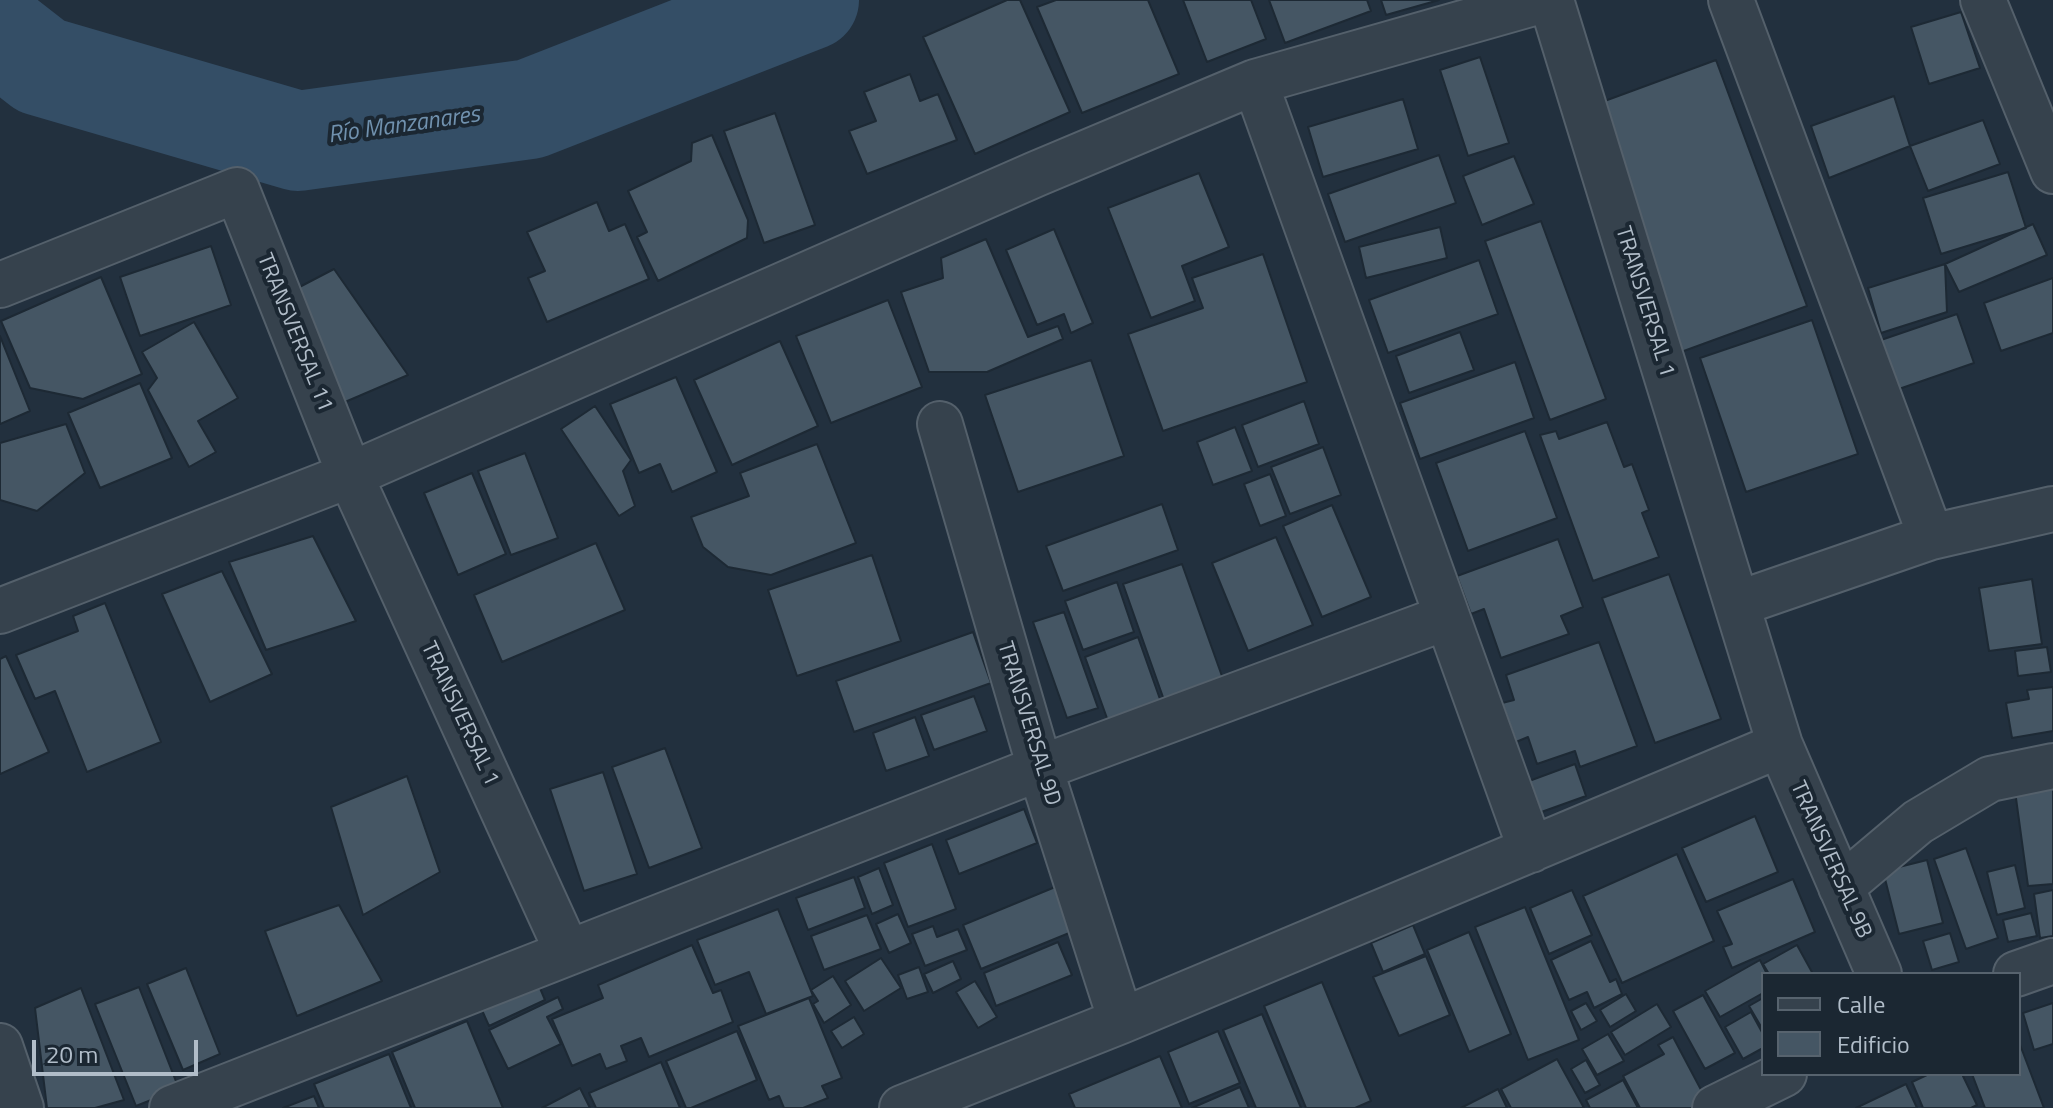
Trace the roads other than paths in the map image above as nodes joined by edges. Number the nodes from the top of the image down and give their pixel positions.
1 (1544, 0) edge
2 (1551, 0) edge
3 (1731, 0) edge
4 (1983, 0) edge
5 (1255, 82) junction
6 (2053, 171) edge
7 (0, 285) edge
8 (940, 424) dead end
9 (350, 475) junction
10 (2053, 509) edge
11 (1931, 537) junction
12 (1737, 604) junction
13 (0, 611) edge
14 (1447, 617) junction
15 (1780, 745) junction
16 (2053, 766) edge
17 (1040, 768) junction
18 (1531, 850) junction
19 (1841, 887) junction
20 (568, 953) junction
21 (2053, 961) edge
22 (1878, 972) edge
23 (2021, 972) edge
24 (1121, 1021) junction
25 (0, 1046) edge
26 (1780, 1076) edge
27 (21, 1108) edge
28 (172, 1108) edge
29 (902, 1108) edge
30 (1715, 1108) edge

1 - 5 street
2 - 12 street, TRANSVERSAL 1
3 - 11 street
4 - 6 street
5 - 9 street
5 - 14 street
7 - 9 street, TRANSVERSAL 11
8 - 17 street, TRANSVERSAL 9D
9 - 13 street
9 - 20 street, TRANSVERSAL 1
10 - 11 street
11 - 12 street
12 - 15 street, TRANSVERSAL 1
14 - 17 street
14 - 18 street
15 - 18 street
15 - 19 street, TRANSVERSAL 9B
16 - 19 street
17 - 20 street
17 - 24 street, TRANSVERSAL 9D
18 - 24 street
19 - 22 street, TRANSVERSAL 9B
20 - 28 street
21 - 23 street
24 - 29 street
25 - 27 street
26 - 30 street

